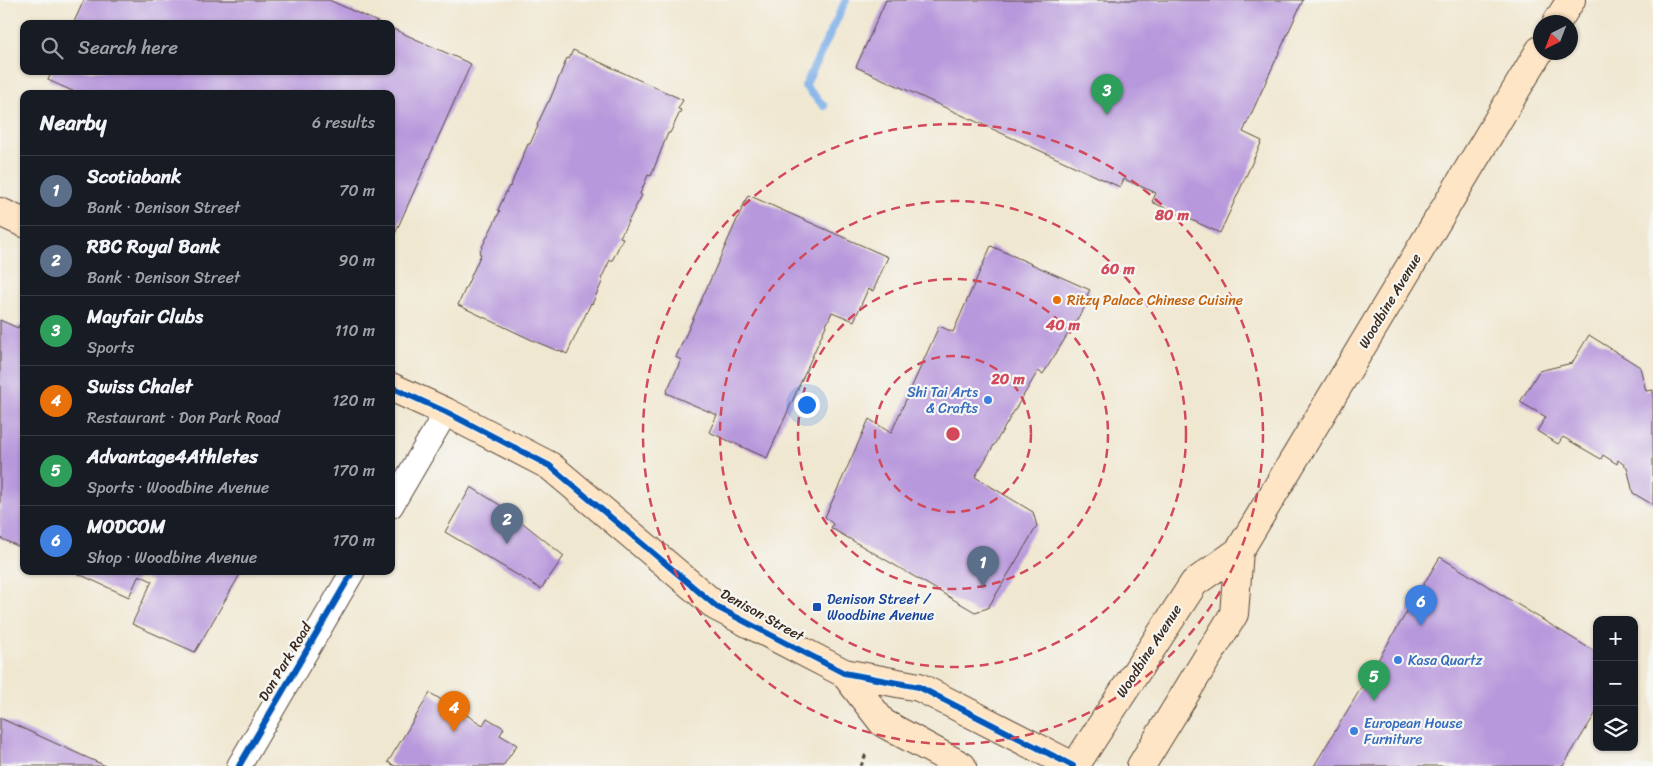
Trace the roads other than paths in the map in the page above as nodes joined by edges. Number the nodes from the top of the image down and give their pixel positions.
1 (1571, 0) edge
2 (1561, 15) edge
3 (1534, 60) edge
4 (0, 212) edge
5 (20, 221) edge
6 (395, 389) edge
7 (446, 412) junction
8 (395, 499) edge
9 (1239, 551) junction
10 (351, 575) edge
11 (844, 673) junction
12 (239, 766) edge
13 (962, 766) edge
14 (1074, 766) edge
15 (1142, 766) edge

1 - 2 main road
3 - 9 main road, Woodbine Avenue
4 - 5 main road
6 - 7 main road, Denison Street
7 - 8 street
7 - 11 main road, Denison Street
9 - 14 main road, Woodbine Avenue
9 - 15 main road, Woodbine Avenue
10 - 12 street, Don Park Road
11 - 13 main road, Denison Street
11 - 14 main road, Denison Street

